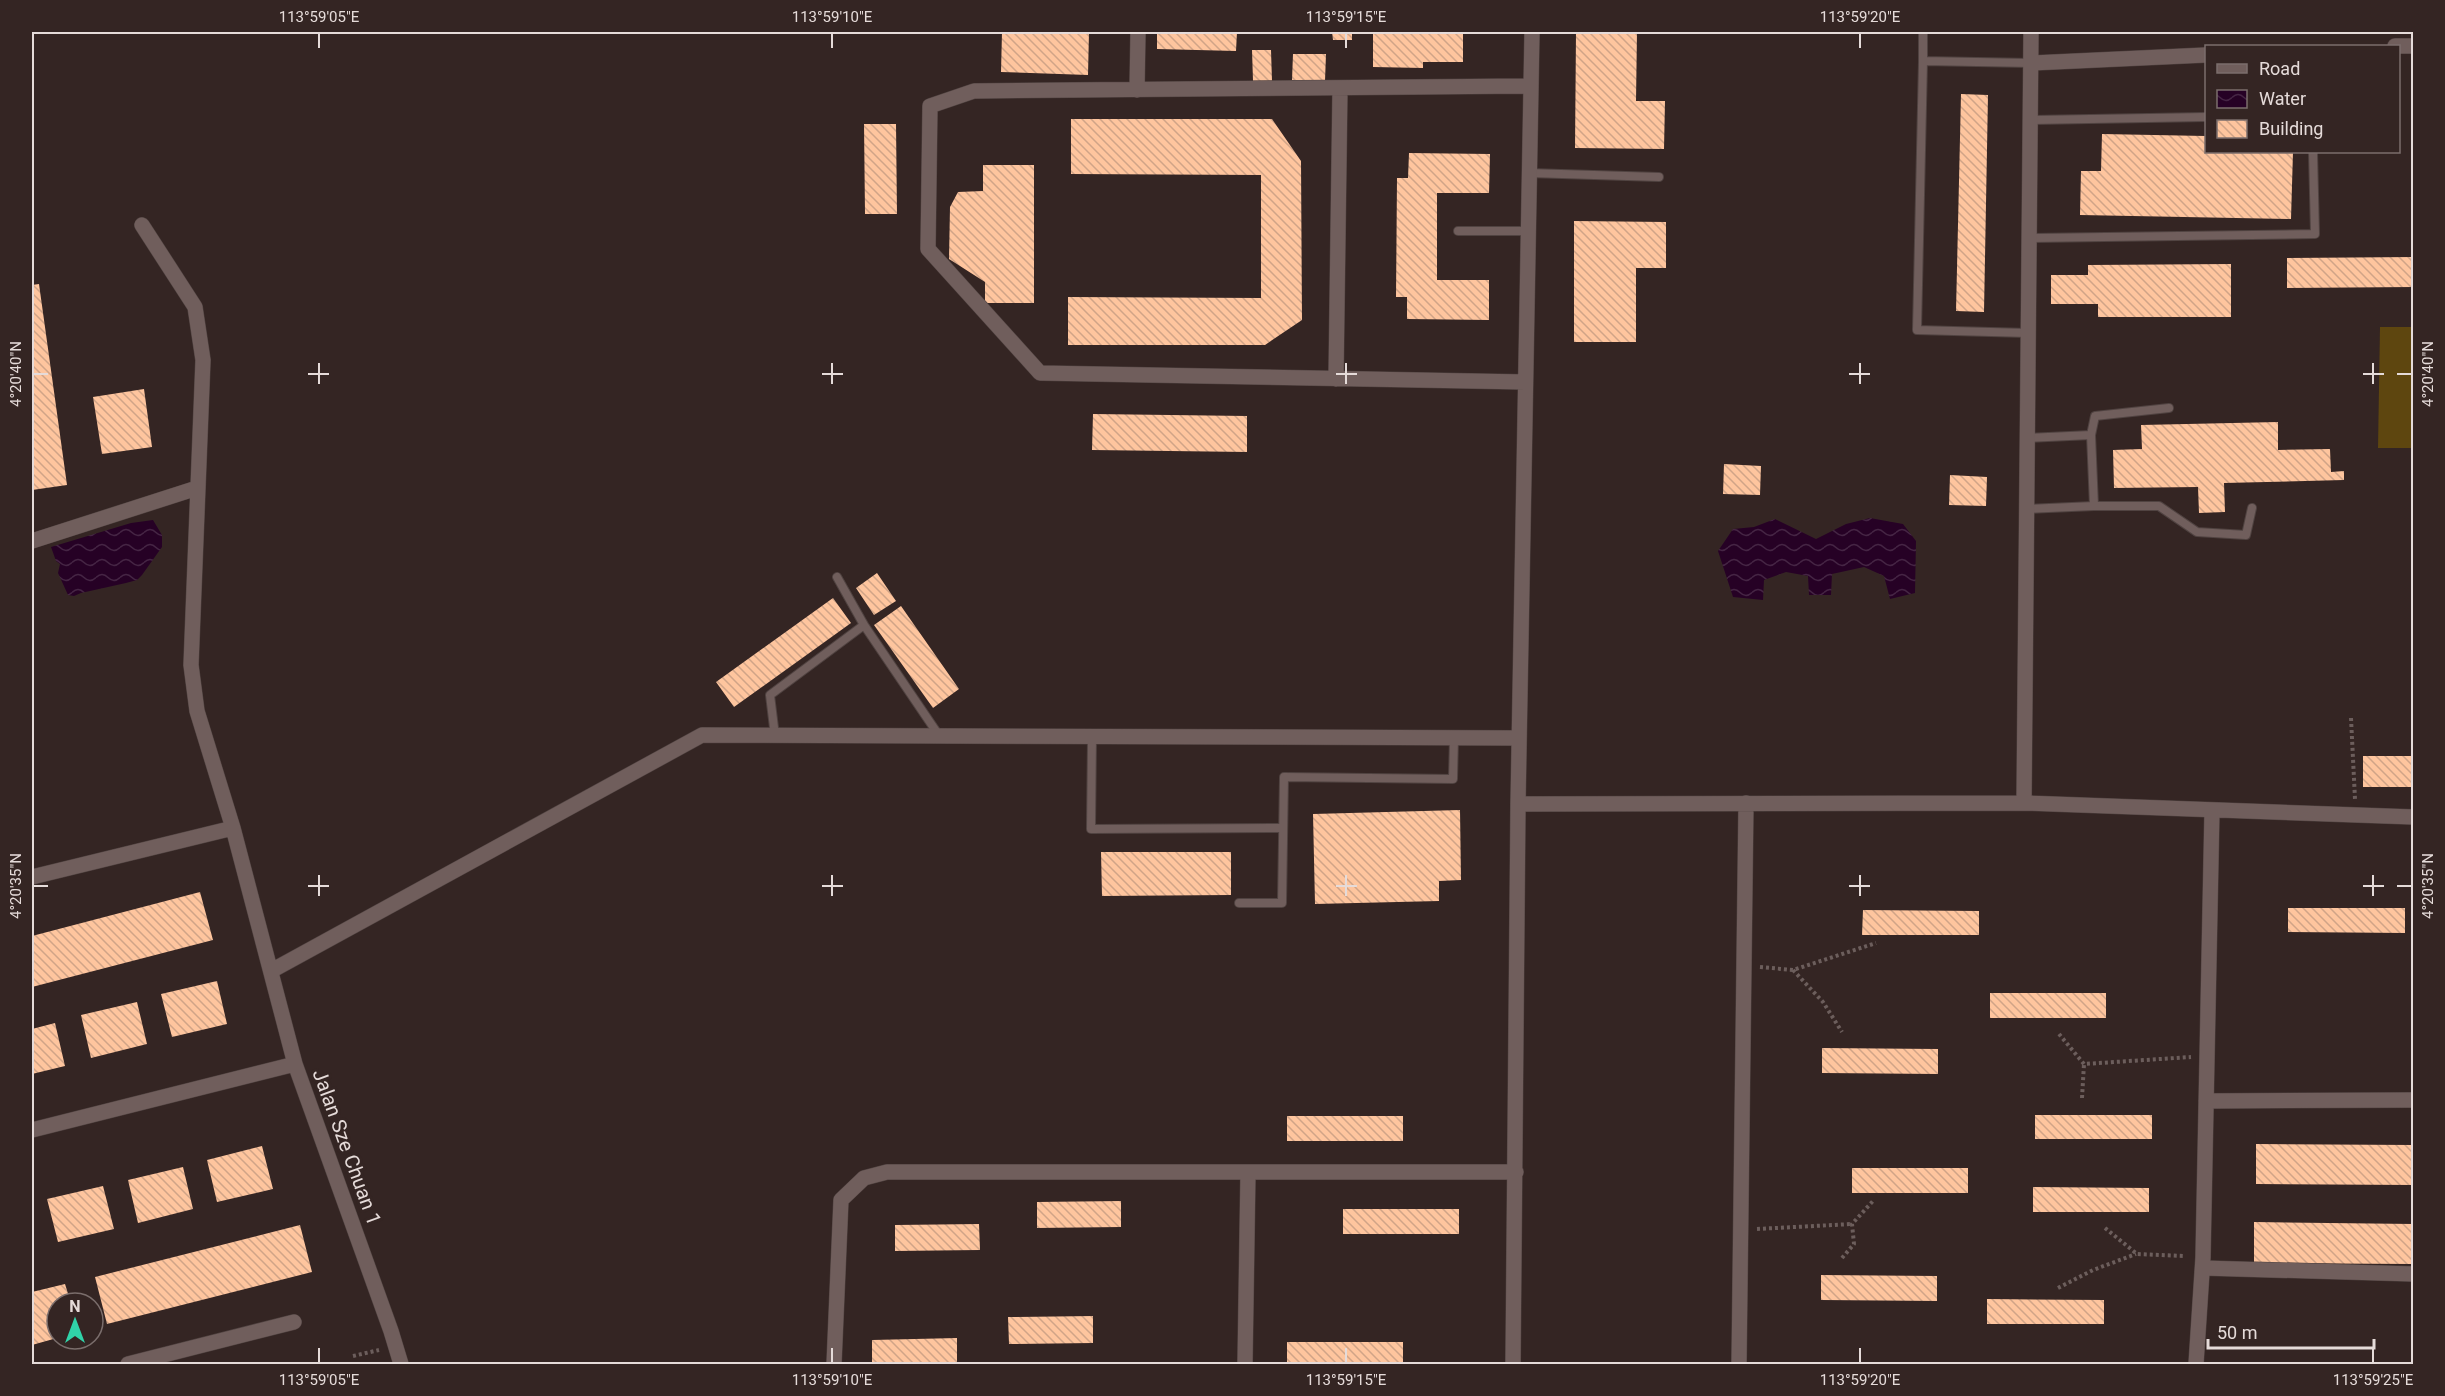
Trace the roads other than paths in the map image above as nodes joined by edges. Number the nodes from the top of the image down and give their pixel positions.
1 (1138, 32) edge
2 (1532, 32) edge
3 (1923, 32) edge
4 (2031, 32) edge
5 (2205, 55) edge
6 (1923, 61) junction
7 (2031, 63) junction
8 (1530, 86) junction
9 (1340, 88) junction
10 (1137, 90) junction
11 (2205, 117) edge
12 (2030, 120) junction
13 (2313, 153) edge
14 (1529, 173) junction
15 (1659, 177) dead end
16 (142, 225) dead end
17 (1458, 231) dead end
18 (1528, 231) junction
19 (2029, 238) junction
20 (2028, 333) junction
21 (1336, 379) junction
22 (1525, 382) junction
23 (2169, 408) dead end
24 (2091, 435) junction
25 (2027, 438) junction
26 (197, 488) junction
27 (2094, 506) junction
28 (2252, 508) dead end
29 (2027, 509) junction
30 (32, 541) edge
31 (837, 577) dead end
32 (864, 626) junction
33 (775, 736) junction
34 (940, 737) junction
35 (1092, 737) junction
36 (1454, 738) junction
37 (1519, 738) junction
38 (1746, 803) junction
39 (2024, 803) junction
40 (1518, 804) junction
41 (2212, 810) junction
42 (2414, 817) edge
43 (233, 828) junction
44 (1283, 828) junction
45 (32, 877) edge
46 (1239, 903) dead end
47 (271, 971) junction
48 (295, 1064) junction
49 (2414, 1100) edge
50 (2206, 1101) junction
51 (32, 1130) edge
52 (1248, 1172) junction
53 (1516, 1172) junction
54 (2203, 1262) junction
55 (2414, 1274) edge
56 (294, 1322) dead end
57 (128, 1365) edge
58 (401, 1365) edge
59 (834, 1365) edge
60 (1245, 1365) edge
61 (1513, 1365) edge
62 (1739, 1365) edge
63 (2196, 1365) edge

1 - 10 street
2 - 8 street
3 - 6 lane
4 - 7 street
5 - 7 street
6 - 7 lane
6 - 20 lane
7 - 12 street
8 - 9 street
8 - 14 street
9 - 10 street
9 - 21 street
10 - 21 street
11 - 12 lane
12 - 19 street
13 - 19 lane
14 - 15 lane
14 - 18 street
16 - 26 street
17 - 18 lane
18 - 22 street
19 - 20 street
20 - 25 street
21 - 22 street
22 - 37 street
23 - 24 lane
24 - 25 lane
24 - 27 lane
25 - 29 street
26 - 30 street
26 - 43 street
27 - 28 lane
27 - 29 lane
29 - 39 street
31 - 32 lane
32 - 33 lane
32 - 34 lane
33 - 34 street
33 - 47 street
34 - 35 street
35 - 36 street
35 - 44 lane
36 - 37 street
36 - 44 lane
37 - 40 street
38 - 39 street
38 - 40 street
38 - 62 street
39 - 41 street
40 - 53 street
41 - 42 street
41 - 50 street
43 - 45 street
43 - 47 street
44 - 46 lane
47 - 48 street
48 - 51 street, Jalan Sze Chuan 1
48 - 58 street, Jalan Sze Chuan 1
49 - 50 street
50 - 54 street
52 - 53 street
52 - 59 street
52 - 60 street
53 - 61 street
54 - 55 street
54 - 63 street
56 - 57 street

